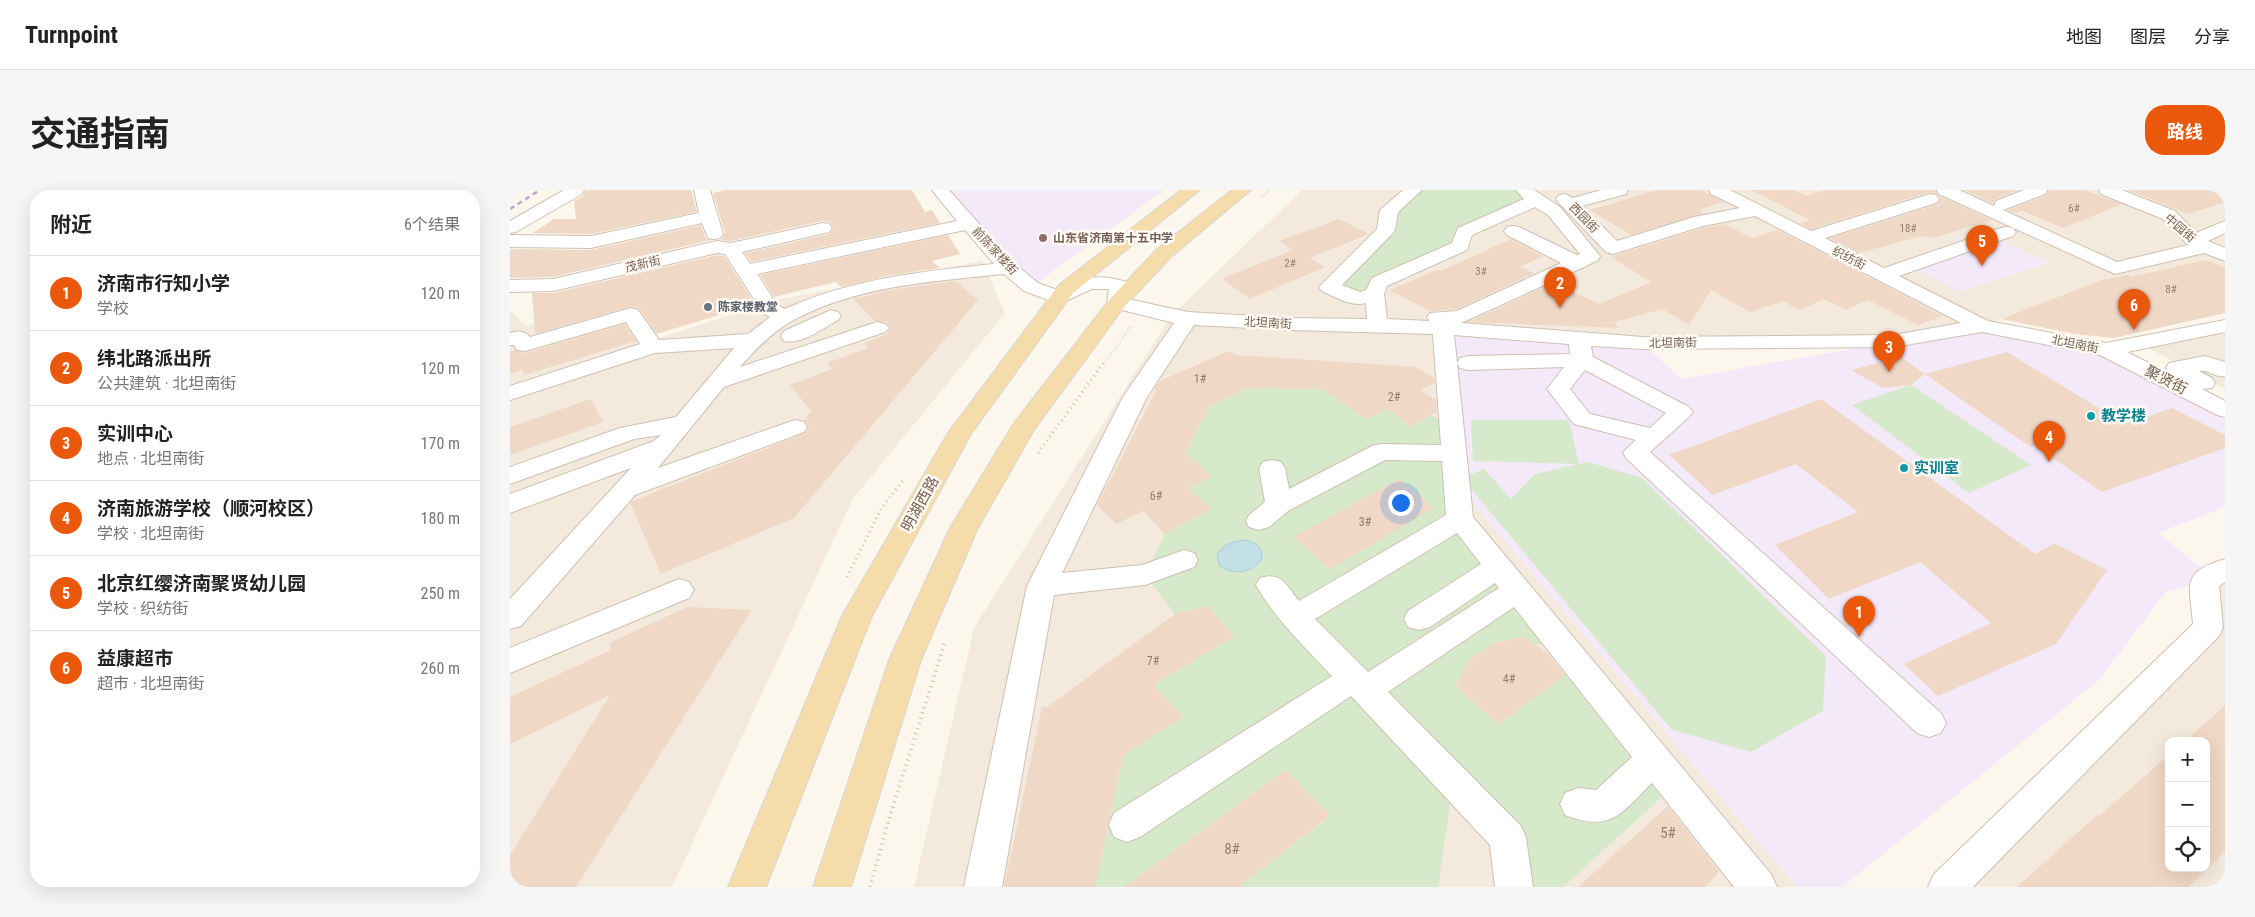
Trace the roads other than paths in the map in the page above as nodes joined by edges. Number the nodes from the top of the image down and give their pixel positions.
1 (576, 190) edge
2 (702, 190) edge
3 (940, 190) edge
4 (1192, 190) edge
5 (1414, 190) edge
6 (1554, 190) edge
7 (1620, 190) edge
8 (1717, 190) edge
9 (2039, 190) edge
10 (2120, 192) edge
11 (1937, 194) edge
12 (1530, 195) edge
13 (1249, 196) edge
14 (1570, 204) junction
15 (2002, 205) dead end
16 (1755, 211) junction
17 (709, 216) junction
18 (970, 224) junction
19 (2225, 226) edge
20 (510, 228) edge
21 (823, 228) dead end
22 (1513, 231) dead end
23 (2007, 232) dead end
24 (1810, 237) junction
25 (510, 241) edge
26 (724, 248) junction
27 (2213, 249) edge
28 (1578, 262) junction
29 (1400, 264) dead end
30 (1008, 268) junction
31 (745, 271) junction
32 (1883, 275) junction
33 (510, 286) edge
34 (1059, 298) junction
35 (1117, 303) junction
36 (1376, 311) junction
37 (1188, 318) junction
38 (788, 326) junction
39 (1982, 326) junction
40 (2225, 326) edge
41 (878, 328) dead end
42 (1443, 328) junction
43 (510, 339) edge
44 (752, 340) junction
45 (653, 347) junction
46 (1580, 349) junction
47 (2106, 350) junction
48 (1468, 363) dead end
49 (2225, 368) edge
50 (718, 382) junction
51 (510, 393) edge
52 (2225, 395) edge
53 (2225, 410) edge
54 (684, 423) junction
55 (795, 427) dead end
56 (1655, 437) junction
57 (1380, 439) dead end
58 (1454, 446) junction
59 (663, 447) junction
60 (1272, 468) dead end
61 (510, 476) edge
62 (623, 491) junction
63 (510, 504) edge
64 (1279, 505) junction
65 (1460, 518) junction
66 (1259, 521) dead end
67 (1184, 560) dead end
68 (1498, 567) junction
69 (2225, 569) edge
70 (1270, 585) dead end
71 (1041, 586) junction
72 (679, 590) dead end
73 (1516, 590) junction
74 (510, 618) edge
75 (1295, 618) junction
76 (1419, 619) dead end
77 (2216, 633) edge
78 (510, 661) edge
79 (1360, 684) junction
80 (1929, 723) dead end
81 (1654, 759) junction
82 (1578, 804) dead end
83 (1126, 825) dead end
84 (746, 887) edge
85 (832, 887) edge
86 (983, 887) edge
87 (1514, 887) edge
88 (1758, 887) edge
89 (1947, 887) edge

1 - 20 street
2 - 17 street
3 - 18 street, 前陈家楼街
4 - 34 main road, 明湖西路
5 - 36 street
6 - 14 street, 西园街
7 - 14 street
8 - 16 street, 织纺街
9 - 15 street
10 - 27 street, 中园街
11 - 24 street
11 - 27 street
12 - 28 street
12 - 36 street
13 - 35 main road
14 - 16 street, 西园街
16 - 24 street, 织纺街
17 - 25 street
17 - 26 street
18 - 30 street, 前陈家楼街
18 - 31 street
19 - 27 street
21 - 26 street, 茂新街
22 - 28 street
23 - 32 street
24 - 32 street, 织纺街
26 - 31 street
26 - 33 street, 茂新街
28 - 36 street
29 - 36 street
30 - 34 street, 前陈家楼街
30 - 38 street
31 - 38 street
32 - 39 street, 织纺街
34 - 35 street
34 - 84 main road, 明湖西路
35 - 37 street, 北坦南街
35 - 85 main road
36 - 37 street, 北坦南街
36 - 42 street, 北坦南街
37 - 71 street
38 - 44 street
39 - 46 street, 北坦南街
39 - 47 street, 北坦南街
40 - 47 street, 北坦南街
41 - 50 street
42 - 46 street, 北坦南街
42 - 58 street
43 - 45 street
44 - 45 street
44 - 50 street
45 - 51 street
46 - 48 street
46 - 56 street
46 - 56 street
47 - 53 street, 聚贤街
49 - 52 street
50 - 54 street
54 - 59 street
54 - 61 street
55 - 62 street
56 - 80 street
57 - 58 street
58 - 64 street
58 - 65 street
59 - 62 street
59 - 63 street
60 - 64 street
62 - 74 street
64 - 66 street
65 - 68 street
65 - 75 street
67 - 71 street
68 - 73 street
68 - 76 street
69 - 77 street
70 - 75 street
71 - 86 street
72 - 78 street
73 - 79 street
73 - 81 street
75 - 79 street
77 - 89 street
79 - 83 street
79 - 87 street
81 - 82 street
81 - 88 street

